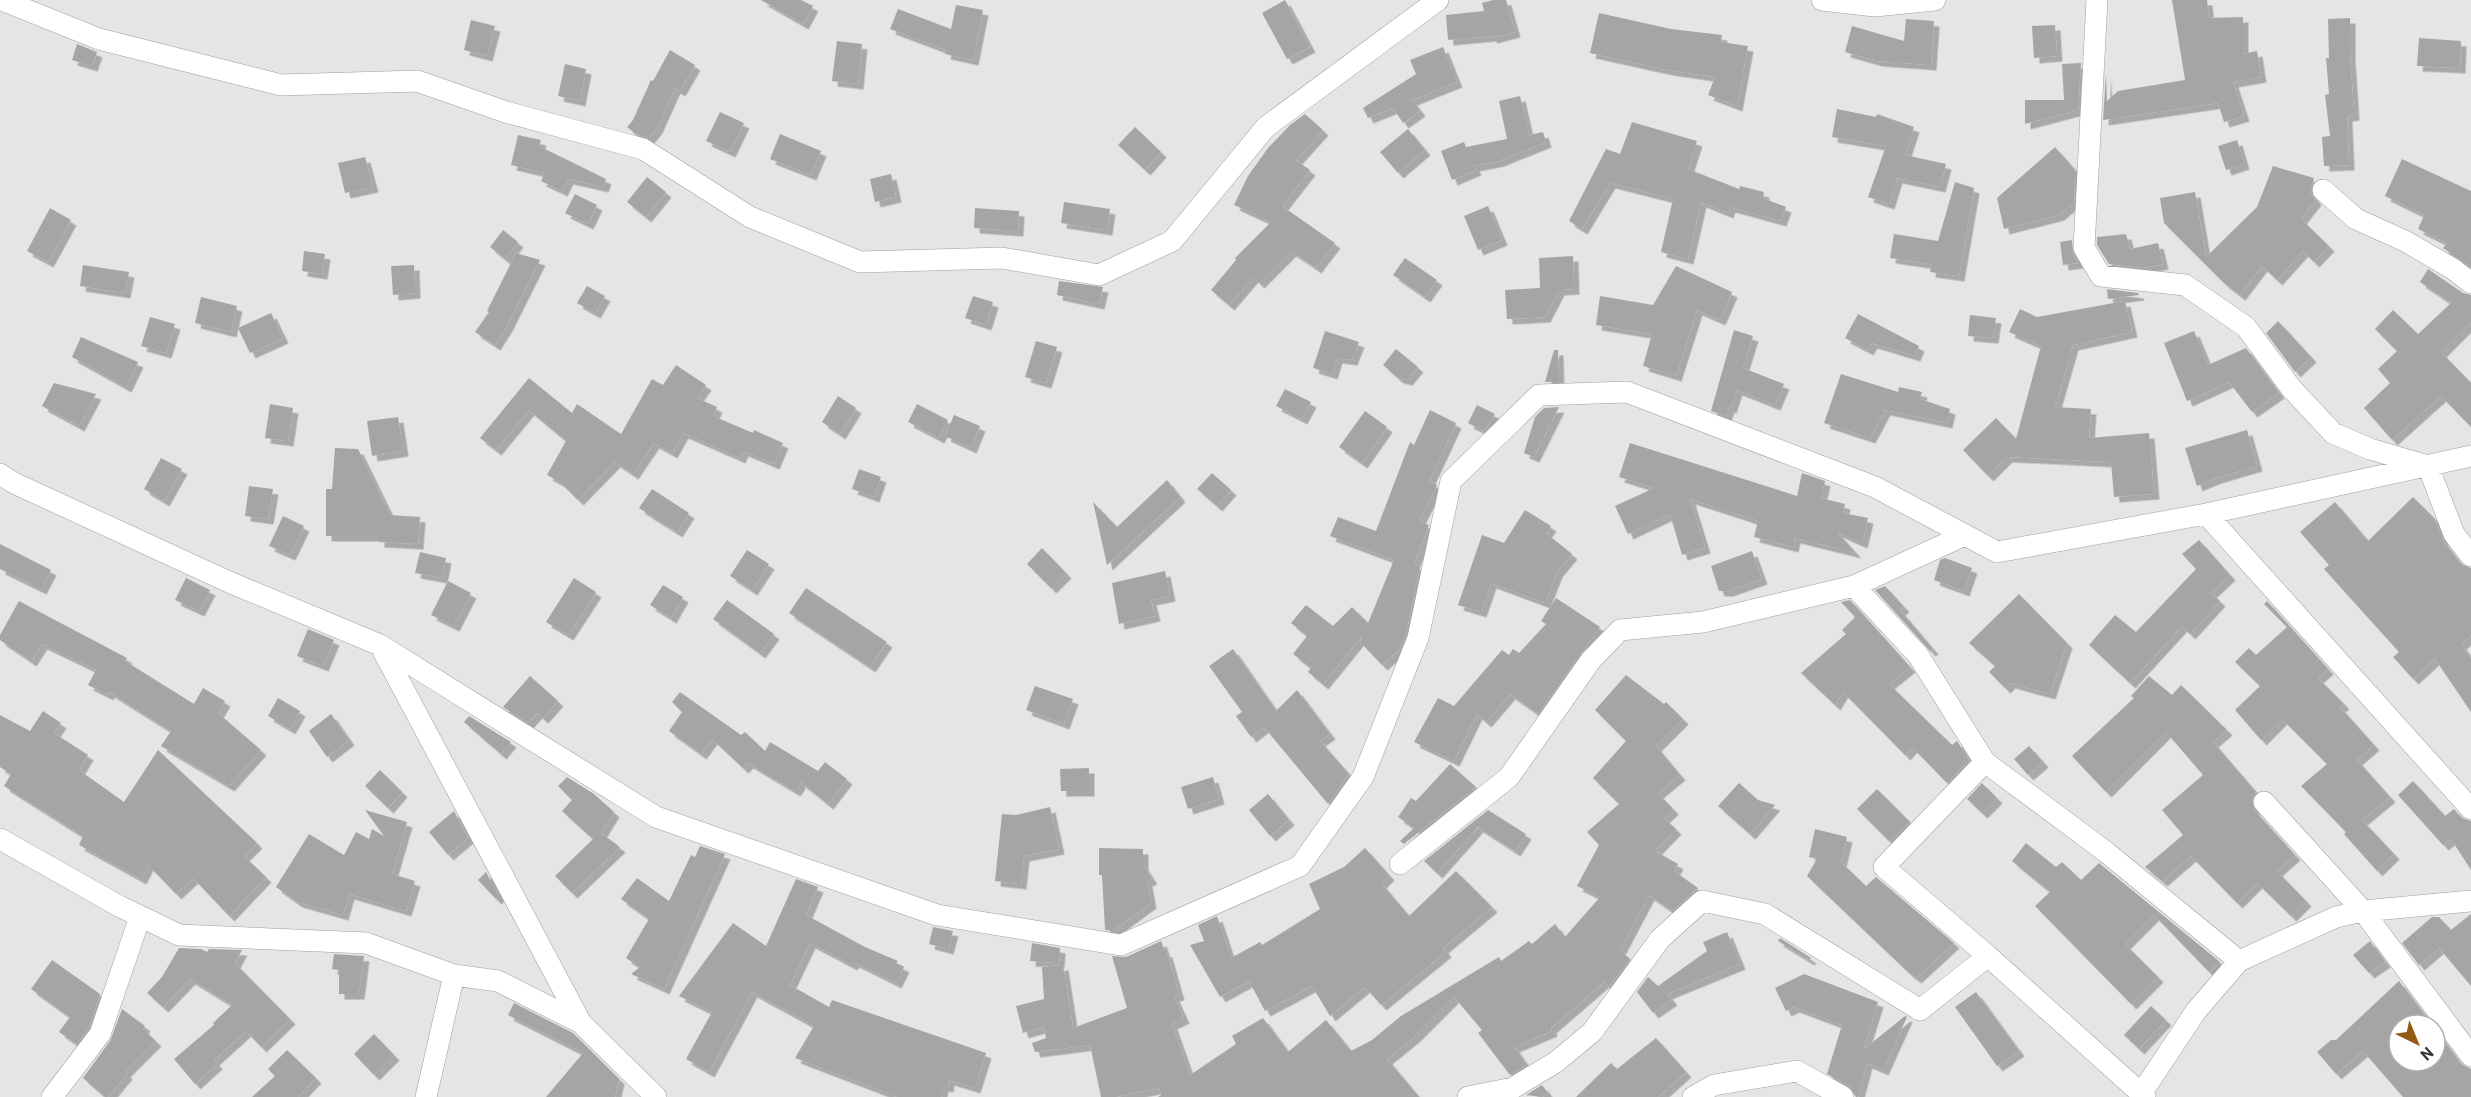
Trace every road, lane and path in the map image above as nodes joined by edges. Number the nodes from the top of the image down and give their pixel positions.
1 (2, 0) edge
2 (1438, 0) edge
3 (1822, 0) edge
4 (1935, 0) edge
5 (2097, 0) edge
6 (2323, 190) dead end
7 (2471, 283) edge
8 (2471, 456) edge
9 (2428, 466) junction
10 (0, 474) edge
11 (2206, 514) junction
12 (1965, 535) junction
13 (2471, 556) edge
14 (1854, 586) junction
15 (380, 645) junction
16 (1985, 762) junction
17 (2264, 802) dead end
18 (2471, 809) edge
19 (0, 839) edge
20 (1400, 864) dead end
21 (2471, 901) edge
22 (2363, 911) junction
23 (140, 917) junction
24 (1988, 956) junction
25 (2240, 961) junction
26 (454, 975) junction
27 (581, 1023) junction
28 (2471, 1056) edge
29 (2143, 1096) edge
30 (52, 1097) edge
31 (426, 1097) edge
32 (656, 1097) edge
33 (1468, 1097) edge
34 (1693, 1097) edge
35 (1843, 1097) edge

1 - 2 street
3 - 4 street
5 - 9 street
6 - 7 street
8 - 9 street
9 - 11 street
9 - 13 street
10 - 15 street
11 - 12 street
11 - 18 street
12 - 14 street
12 - 15 street
14 - 16 street
14 - 20 street
15 - 27 street
16 - 24 street
16 - 25 street
17 - 22 street
19 - 23 street
21 - 22 street
22 - 25 street
22 - 28 street
23 - 26 street
23 - 30 street
24 - 29 street
24 - 33 street
25 - 29 street
26 - 27 street
26 - 31 street
27 - 32 street
34 - 35 street

